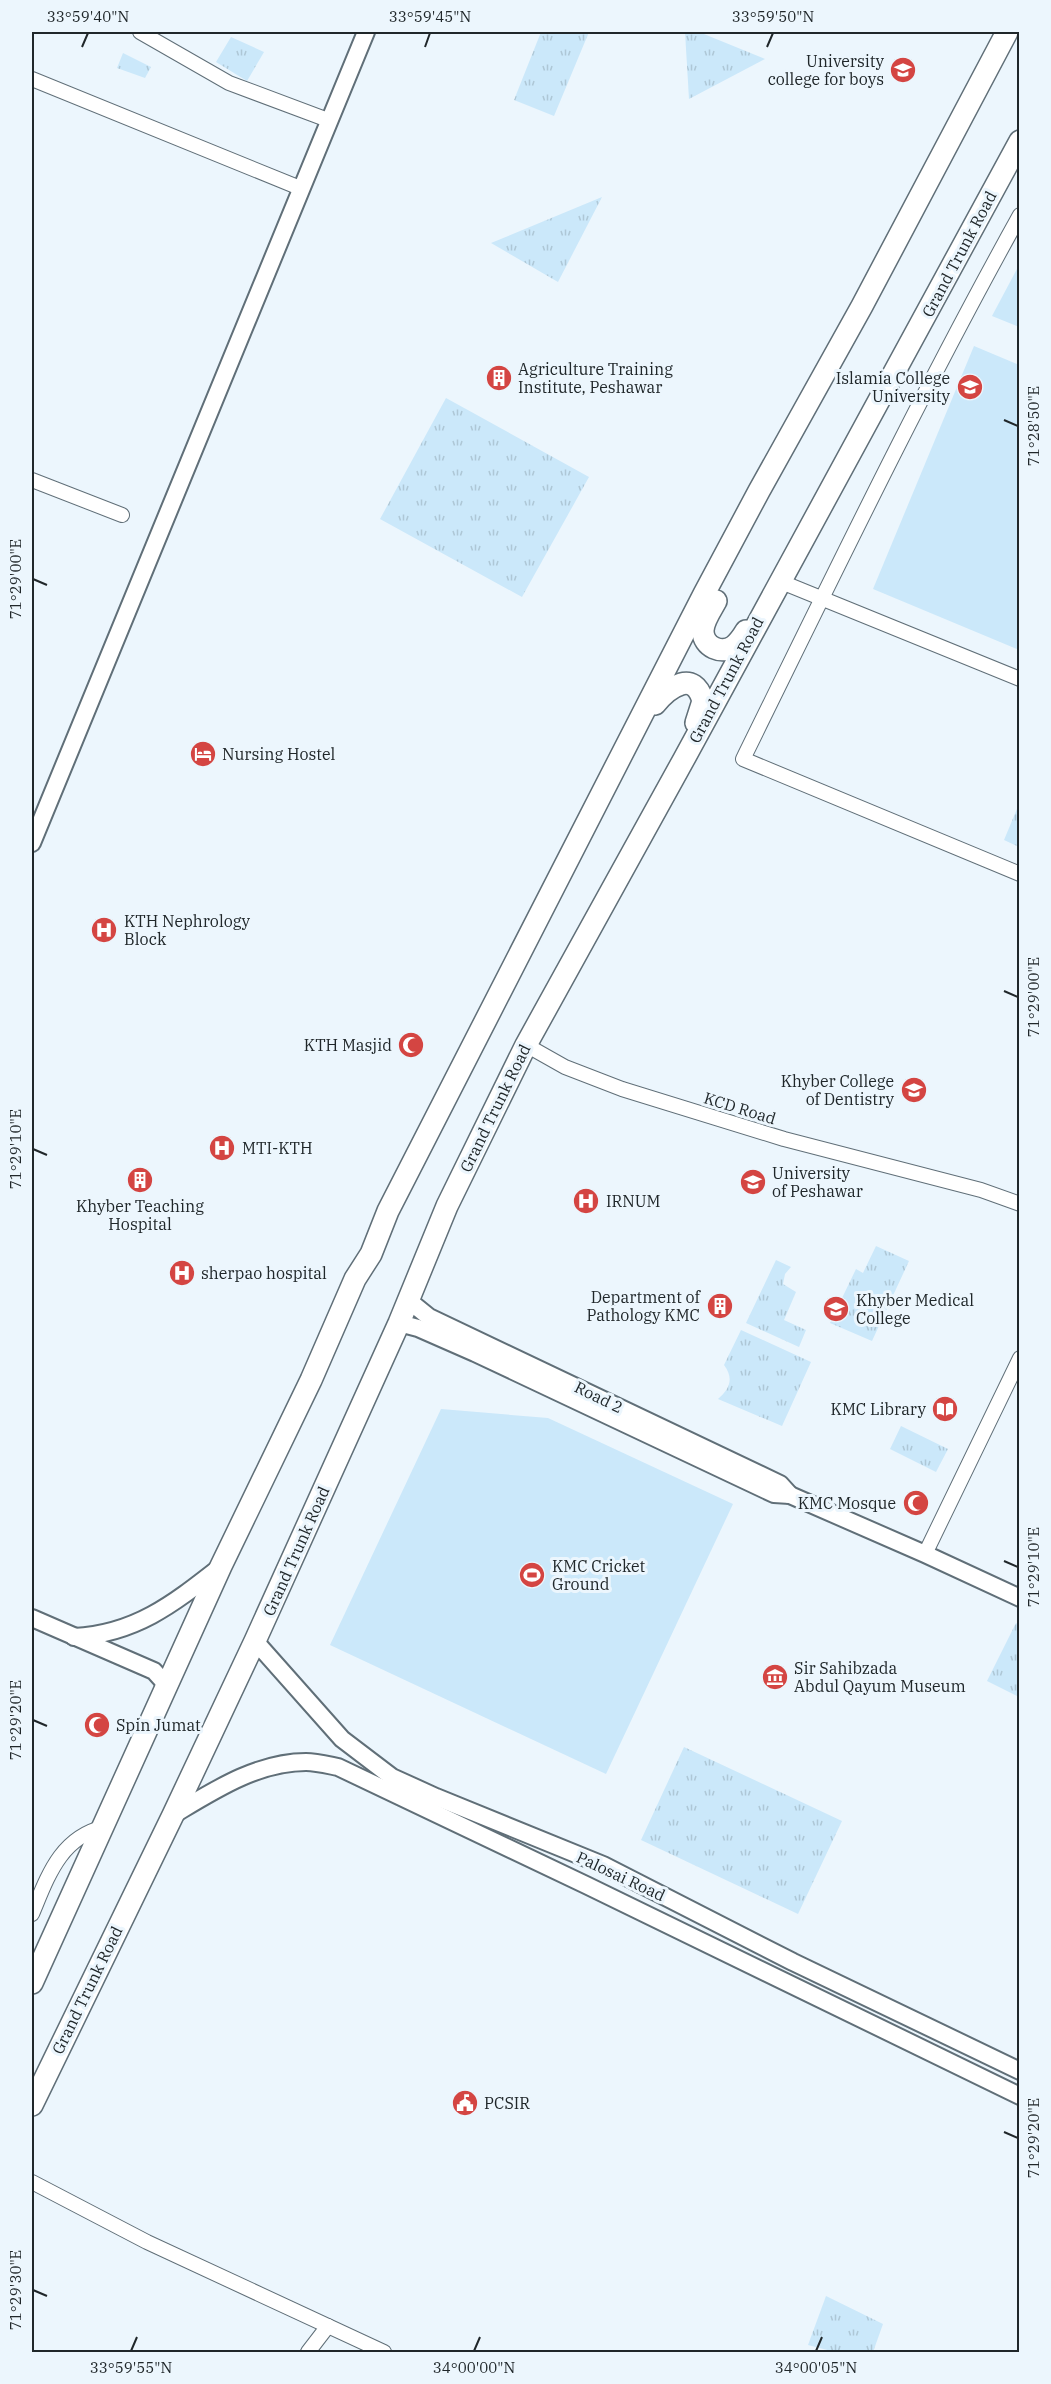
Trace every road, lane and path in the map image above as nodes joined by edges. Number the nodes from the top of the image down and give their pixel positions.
1 (140, 32) edge
2 (366, 32) edge
3 (1007, 32) edge
4 (32, 79) edge
5 (328, 120) junction
6 (1020, 141) edge
7 (300, 188) junction
8 (1020, 215) edge
9 (32, 480) edge
10 (759, 491) junction
11 (122, 516) dead end
12 (778, 584) junction
13 (821, 600) junction
14 (1020, 679) edge
15 (684, 759) junction
16 (617, 765) junction
17 (32, 843) edge
18 (1020, 874) edge
19 (526, 1045) junction
20 (1020, 1204) edge
21 (408, 1300) junction
22 (399, 1323) junction
23 (1020, 1359) edge
24 (790, 1495) junction
25 (925, 1554) junction
26 (221, 1566) junction
27 (1020, 1598) edge
28 (32, 1618) edge
29 (74, 1637) junction
30 (255, 1641) junction
31 (165, 1691) junction
32 (433, 1804) junction
33 (173, 1815) junction
34 (104, 1827) junction
35 (32, 1914) edge
36 (32, 1983) edge
37 (1020, 2071) edge
38 (1020, 2096) edge
39 (32, 2105) edge
40 (32, 2182) edge
41 (328, 2326) junction
42 (308, 2352) edge
43 (384, 2352) edge

1 - 5 street
2 - 5 street
3 - 10 highway
4 - 7 street
5 - 7 street
6 - 12 highway, Grand Trunk Road
7 - 17 street
8 - 13 street
9 - 11 street
10 - 12 highway
10 - 16 highway
12 - 13 street
12 - 15 highway, Grand Trunk Road
13 - 14 street
13 - 18 street
15 - 16 highway
15 - 19 highway, Grand Trunk Road
16 - 26 highway
19 - 20 street, KCD Road
19 - 21 highway, Grand Trunk Road
21 - 22 highway, Grand Trunk Road
21 - 24 street, Road 2
22 - 24 street, Road 2
22 - 30 highway, Grand Trunk Road
23 - 25 street
24 - 25 street, Road 2
25 - 27 street, Road 2
26 - 29 street
26 - 31 highway
28 - 29 street
29 - 31 street
30 - 32 street, Palosai Road
30 - 33 highway, Grand Trunk Road
31 - 34 highway
32 - 33 street
32 - 37 street, Palosai Road
32 - 38 street
33 - 39 highway, Grand Trunk Road
34 - 35 street
34 - 36 highway
40 - 41 street
41 - 42 street
41 - 43 street

